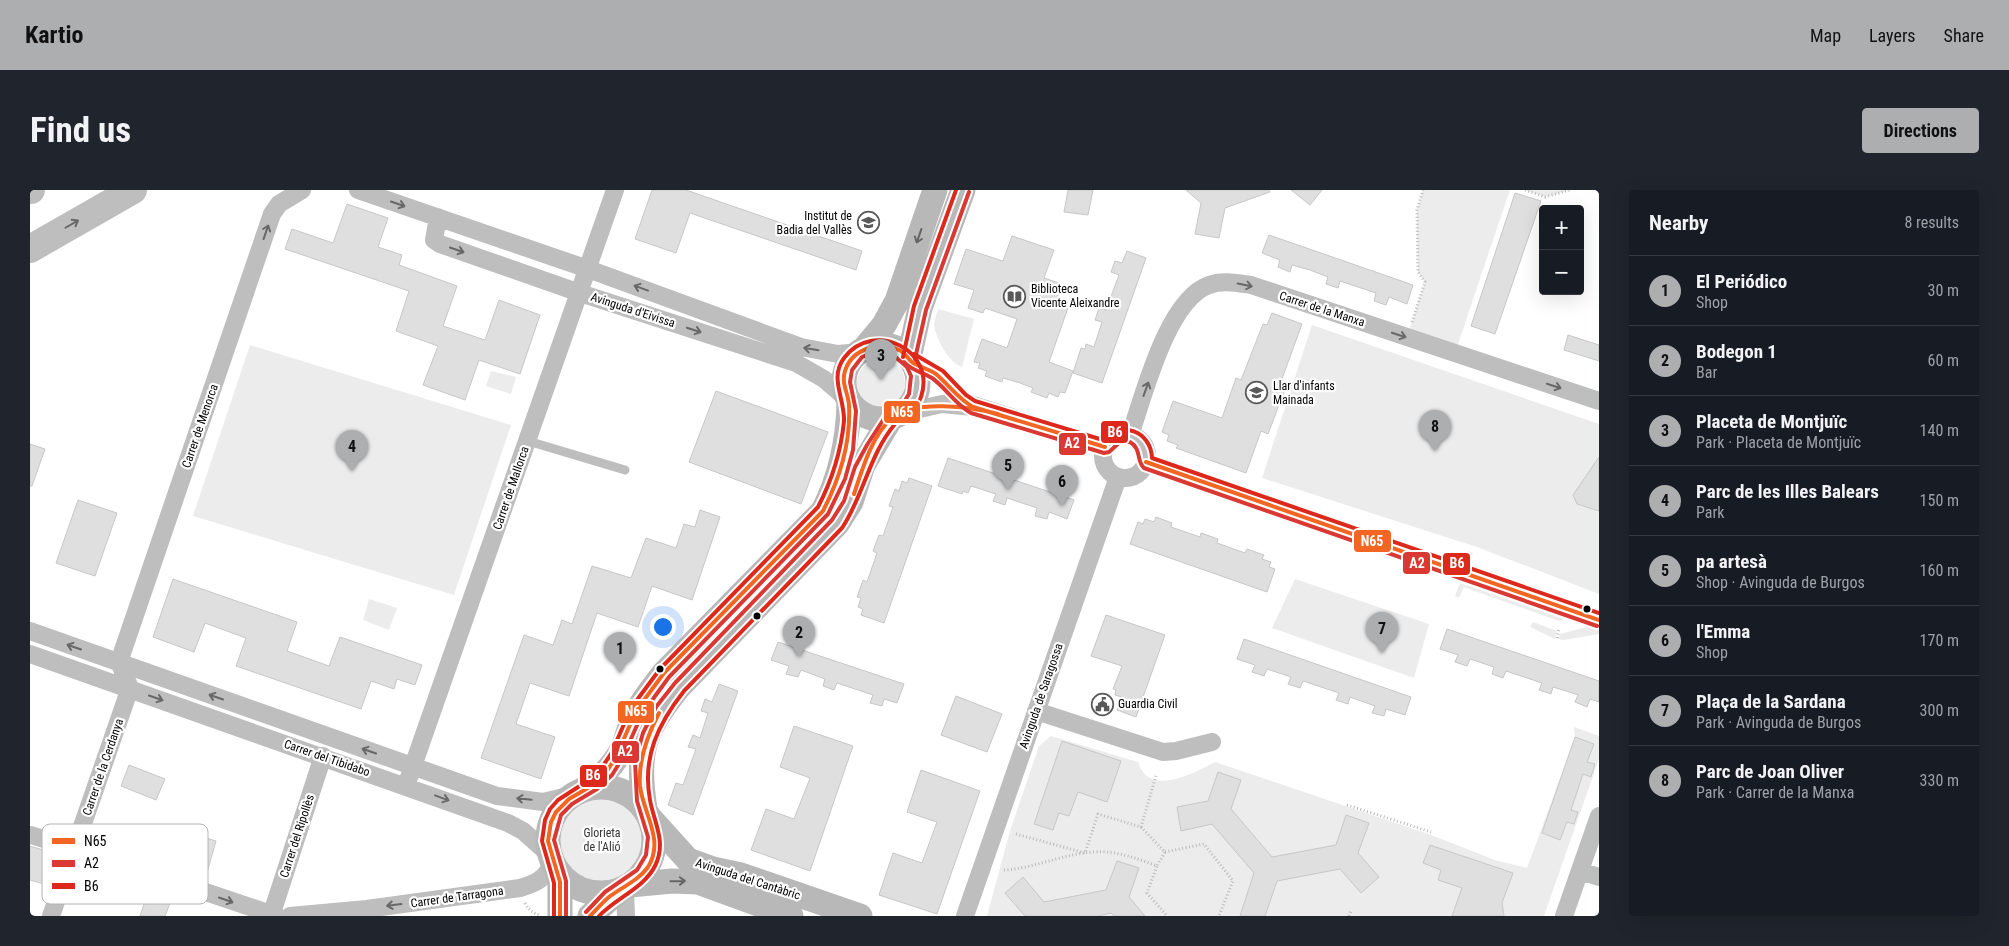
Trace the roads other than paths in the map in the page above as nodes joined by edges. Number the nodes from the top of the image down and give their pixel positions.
1 (133, 190) edge
2 (302, 190) edge
3 (358, 190) edge
4 (615, 190) edge
5 (935, 190) edge
6 (963, 190) edge
7 (441, 218) junction
8 (30, 249) edge
9 (588, 269) junction
10 (580, 293) junction
11 (861, 350) junction
12 (911, 360) junction
13 (848, 401) junction
14 (1599, 401) edge
15 (973, 407) junction
16 (897, 415) junction
17 (1130, 435) junction
18 (528, 441) junction
19 (1105, 447) junction
20 (1146, 462) junction
21 (625, 470) dead end
22 (1118, 477) junction
23 (1599, 620) edge
24 (30, 631) edge
25 (30, 654) edge
26 (124, 675) junction
27 (94, 676) junction
28 (1036, 711) junction
29 (1212, 742) dead end
30 (323, 756) junction
31 (413, 766) junction
32 (406, 786) junction
33 (578, 792) junction
34 (648, 814) junction
35 (1599, 816) edge
36 (82, 824) edge
37 (553, 862) junction
38 (1580, 871) junction
39 (1599, 877) edge
40 (625, 888) junction
41 (208, 894) edge
42 (55, 904) edge
43 (51, 916) edge
44 (271, 916) edge
45 (277, 916) edge
46 (290, 916) edge
47 (560, 916) edge
48 (590, 916) edge
49 (626, 916) edge
50 (791, 916) edge
51 (860, 916) edge
52 (965, 916) edge
53 (1564, 916) edge

8 -> 1 highway
26 -> 2 street, Carrer de Menorca
3 -> 7 street
4 - 9 street, Carrer de Mallorca
5 -> 11 street
6 - 12 street
7 - 9 street, Avinguda d'Eivissa
7 -> 10 street, Avinguda d'Eivissa
9 - 10 street, Carrer de Mallorca
11 -> 9 street, Avinguda d'Eivissa
10 -> 13 street, Avinguda d'Eivissa
10 - 18 street, Carrer de Mallorca
11 - 12 street
11 - 13 street
12 - 15 street
12 - 16 street
13 - 16 street
13 - 33 street
17 -> 14 street, Carrer de la Manxa
15 - 16 street
15 - 19 street
16 - 34 street
17 - 19 street
17 - 20 street
18 - 21 lane
18 - 31 street, Carrer de Mallorca
19 - 22 street
20 - 22 street
20 - 23 street
22 - 28 street, Avinguda de Saragossa
26 -> 24 street, Carrer del Tibidabo
25 - 27 street, Carrer del Tibidabo
26 - 27 street, Carrer del Tibidabo
26 - 27 street
26 -> 30 street, Carrer del Tibidabo
31 -> 26 street, Carrer del Tibidabo
26 - 36 street, Carrer de la Cerdanya
28 - 29 street
28 - 52 street, Avinguda de Saragossa
30 - 32 street, Carrer del Tibidabo
30 - 44 street, Carrer del Ripollès
31 - 32 street, Carrer de Mallorca
33 -> 31 street, Carrer del Tibidabo
32 -> 37 street, Carrer del Tibidabo
33 - 34 street
33 - 37 street
34 - 40 street
34 - 51 street, Avinguda del Cantàbric
35 - 38 street
37 - 40 street
37 -> 46 street, Carrer de Tarragona
37 - 47 street
38 - 39 street
38 - 53 street
40 - 48 street
40 - 49 street
40 -> 50 street
41 -> 44 street
42 - 43 street, Carrer de la Cerdanya
44 - 45 street

